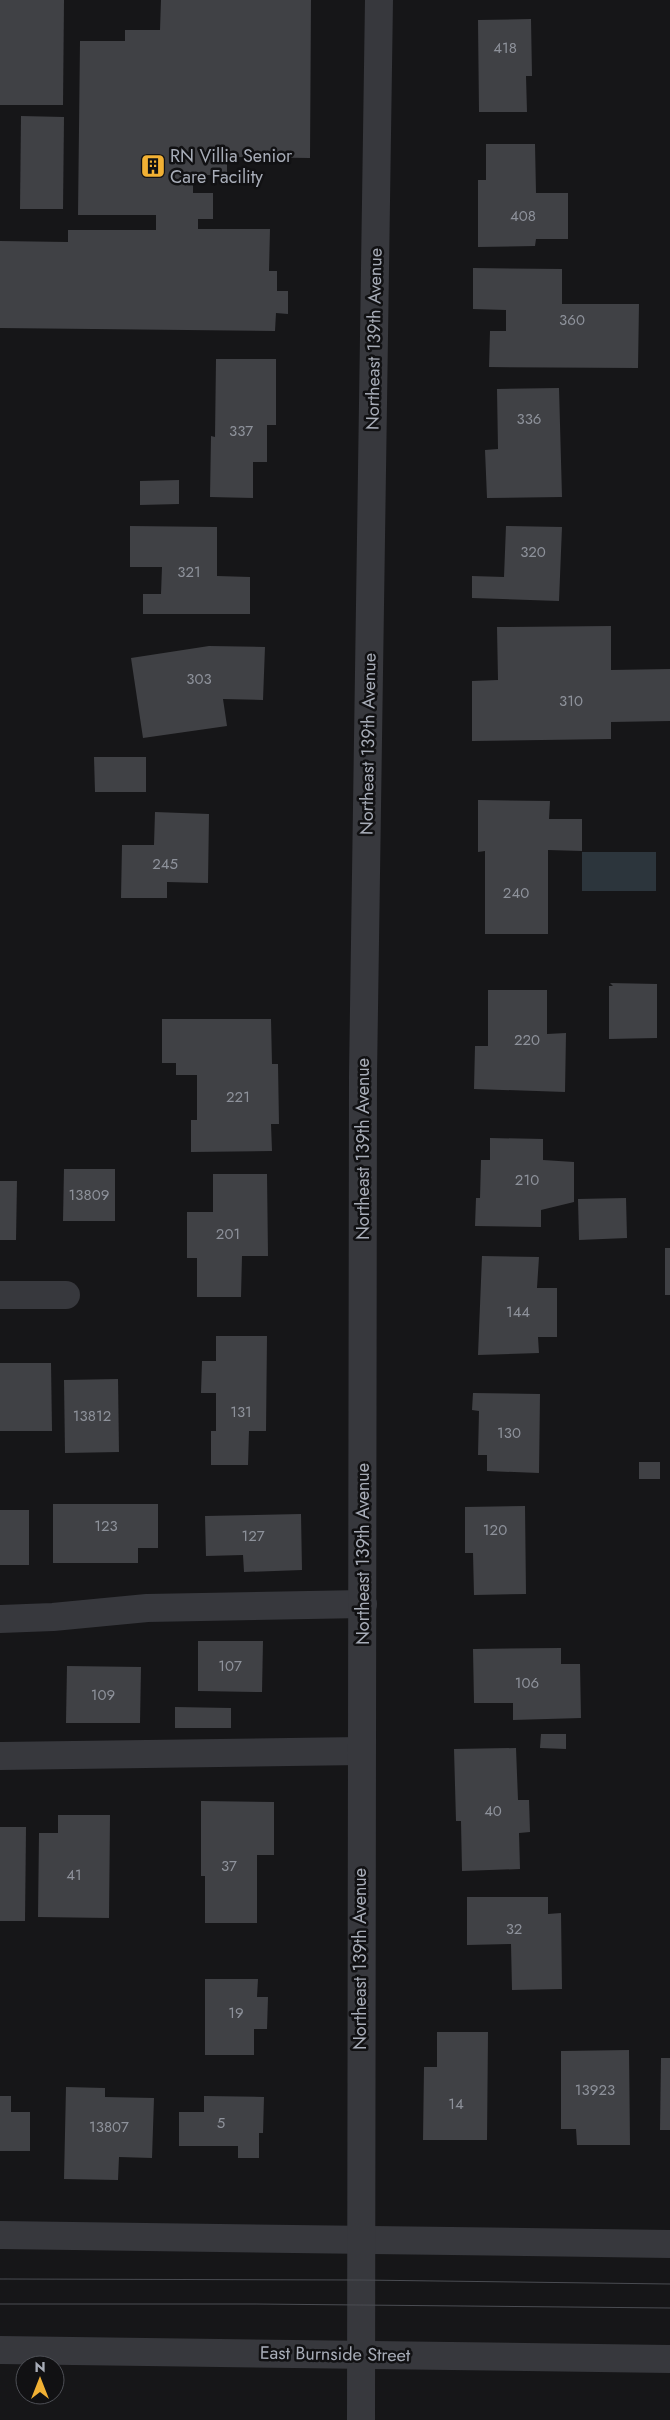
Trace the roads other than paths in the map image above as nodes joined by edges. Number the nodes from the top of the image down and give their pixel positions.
1 (379, 0) edge
2 (0, 1295) edge
3 (66, 1295) dead end
4 (363, 1604) junction
5 (0, 1619) edge
6 (361, 1751) junction
7 (0, 1756) edge
8 (0, 2235) edge
9 (361, 2239) junction
10 (670, 2244) edge
11 (0, 2350) edge
12 (362, 2354) junction
13 (670, 2359) edge
14 (361, 2420) edge

1 - 4 street, Northeast 139th Avenue
2 - 3 street
4 - 5 street
4 - 6 street, Northeast 139th Avenue
6 - 7 street
6 - 9 street, Northeast 139th Avenue
8 - 9 street
9 - 10 street
9 - 12 street, Northeast 139th Avenue
11 - 12 street, East Burnside Street
12 - 13 street, East Burnside Street
12 - 14 street, Northeast 139th Avenue

